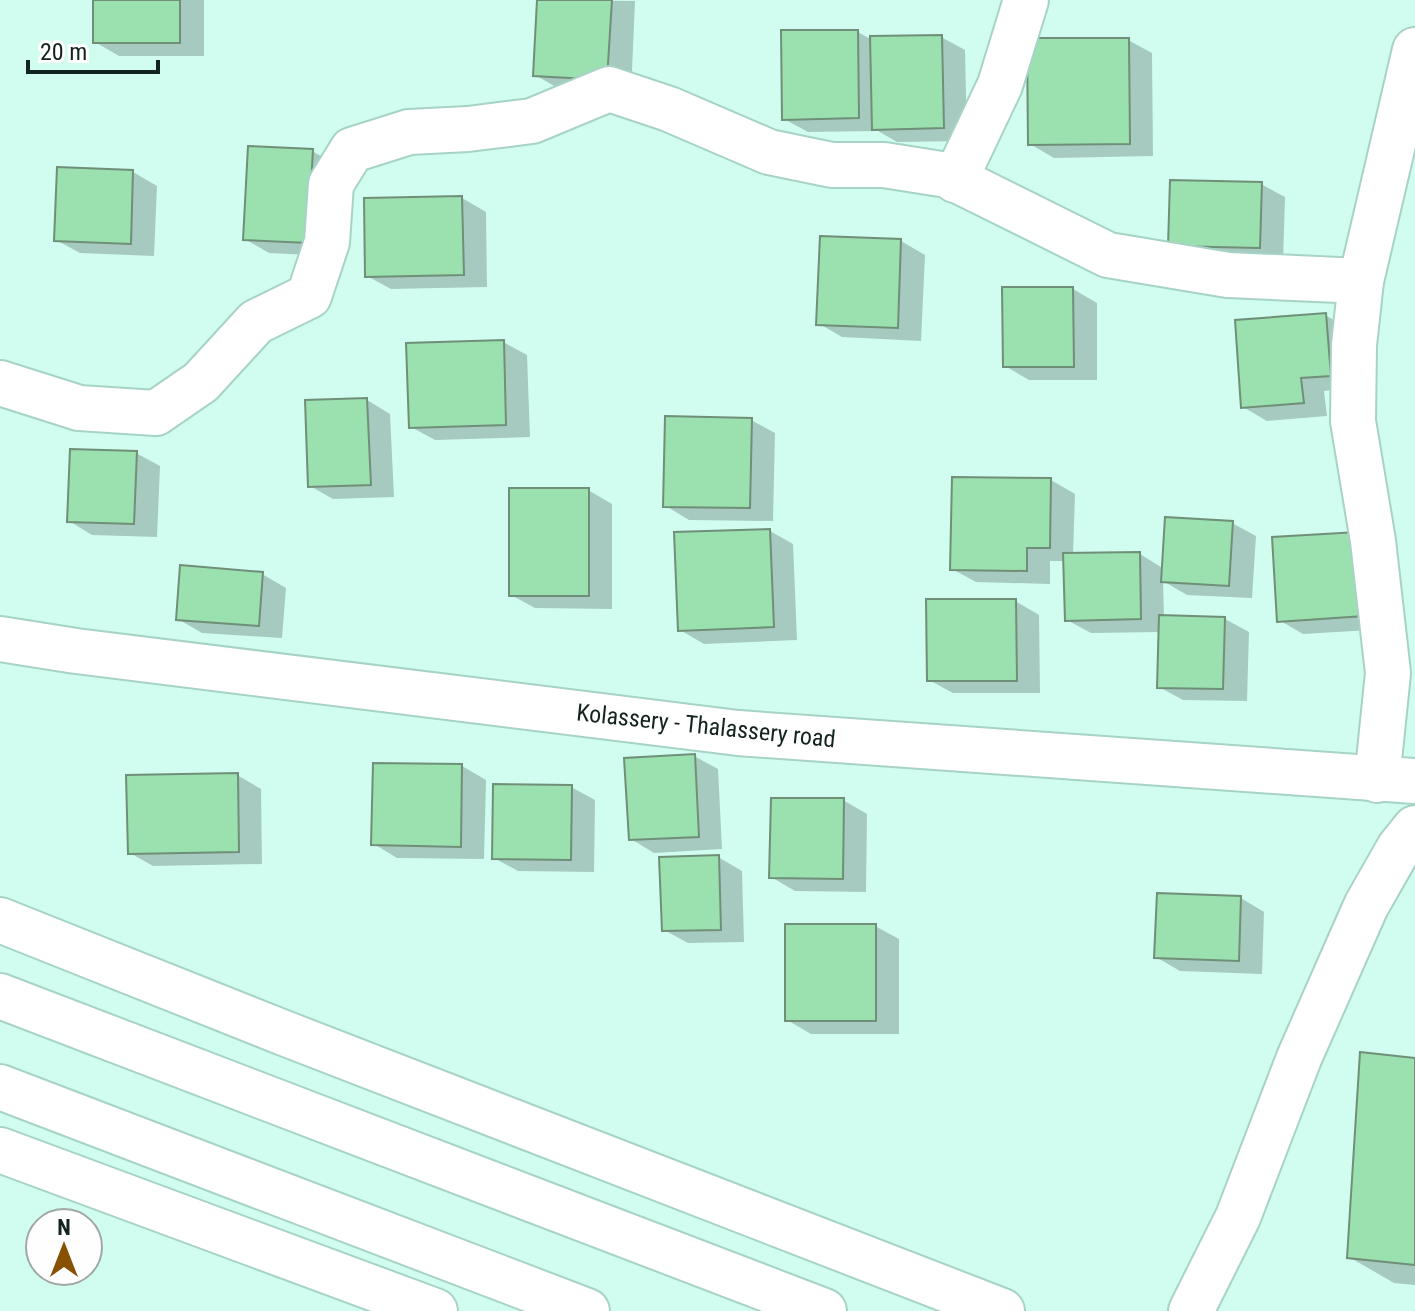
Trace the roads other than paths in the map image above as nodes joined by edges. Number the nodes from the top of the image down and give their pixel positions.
1 (1026, 0) edge
2 (1415, 50) edge
3 (955, 180) junction
4 (1361, 281) junction
5 (0, 383) edge
6 (0, 639) edge
7 (1396, 780) edge
8 (1415, 828) edge
9 (0, 920) edge
10 (0, 996) edge
11 (0, 1087) edge
12 (0, 1150) edge
13 (435, 1311) edge
14 (587, 1311) edge
15 (824, 1311) edge
16 (1002, 1311) edge
17 (1191, 1311) edge

1 - 3 main road
2 - 4 main road
3 - 4 main road
3 - 5 main road
4 - 7 main road
6 - 7 main road, Kolassery - Thalassery road
8 - 17 main road
9 - 16 main road
10 - 15 main road
11 - 14 main road
12 - 13 main road

